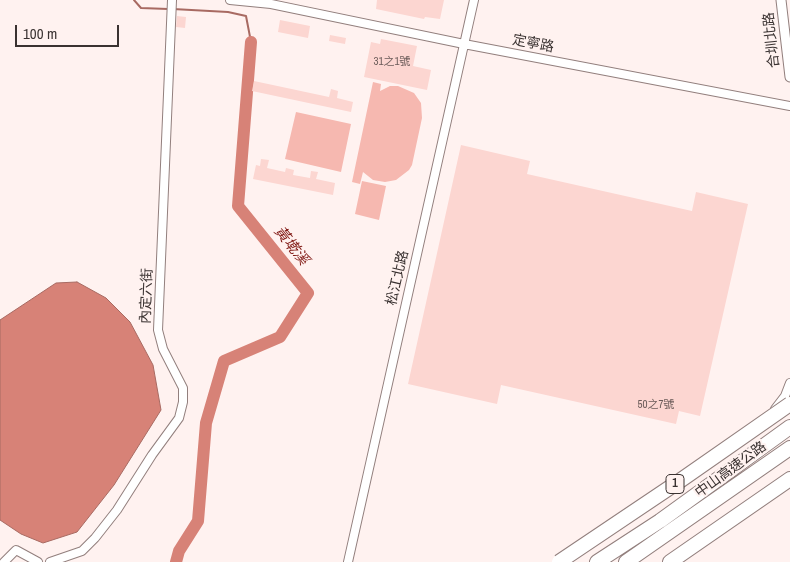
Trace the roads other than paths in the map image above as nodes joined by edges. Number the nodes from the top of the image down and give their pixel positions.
1 (172, 0) edge
2 (230, 0) edge
3 (474, 0) edge
4 (781, 0) edge
5 (272, 2) edge
6 (464, 44) junction
7 (790, 77) edge
8 (790, 106) edge
9 (790, 383) edge
10 (790, 404) edge
11 (784, 431) edge
12 (788, 450) edge
13 (790, 479) edge
14 (4, 562) edge
15 (38, 562) edge
16 (50, 562) edge
17 (348, 562) edge
18 (559, 562) edge
19 (569, 562) edge
20 (597, 562) edge
21 (626, 562) edge
22 (670, 562) edge

1 - 16 street, 內定六街
2 - 5 street, 定寧路
3 - 6 street, 松江北路
4 - 7 street, 合圳北路
5 - 6 street, 定寧路
6 - 8 street, 定寧路
6 - 17 street, 松江北路
9 - 19 street
10 - 18 highway, 1, bridge
11 - 20 highway, 中山高速公路 / 1
12 - 21 highway, 中山高速公路
13 - 22 highway
14 - 15 street

